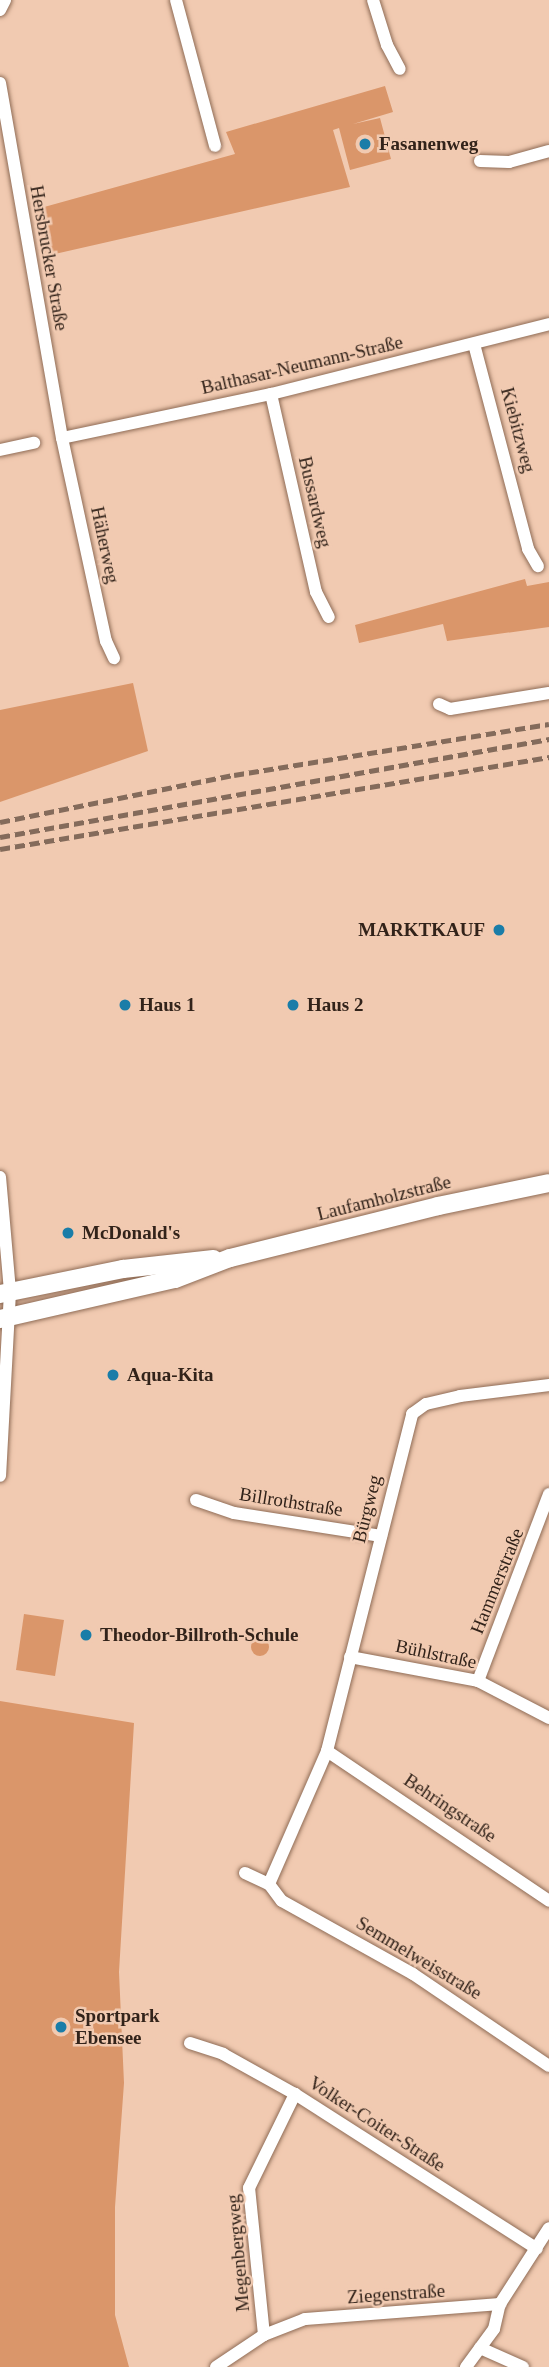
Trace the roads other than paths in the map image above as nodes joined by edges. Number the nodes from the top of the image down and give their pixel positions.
1 (5, 0) edge
2 (176, 0) edge
3 (373, 0) edge
4 (0, 10) edge
5 (400, 69) dead end
6 (0, 83) edge
7 (215, 146) dead end
8 (549, 151) edge
9 (480, 161) dead end
10 (549, 324) edge
11 (474, 344) junction
12 (271, 394) junction
13 (62, 438) junction
14 (34, 443) dead end
15 (0, 450) edge
16 (538, 566) dead end
17 (329, 617) dead end
18 (114, 658) dead end
19 (549, 693) edge
20 (439, 704) dead end
21 (0, 1177) edge
22 (549, 1183) edge
23 (0, 1184) edge
24 (230, 1258) junction
25 (5, 1293) edge
26 (4, 1318) edge
27 (549, 1385) edge
28 (0, 1476) edge
29 (549, 1494) edge
30 (196, 1500) dead end
31 (381, 1536) junction
32 (350, 1657) junction
33 (478, 1681) junction
34 (549, 1717) edge
35 (327, 1751) junction
36 (245, 1872) dead end
37 (270, 1884) junction
38 (549, 1901) edge
39 (190, 2043) dead end
40 (549, 2066) edge
41 (295, 2094) junction
42 (549, 2228) edge
43 (537, 2249) junction
44 (500, 2304) junction
45 (264, 2335) junction
46 (481, 2348) junction
47 (216, 2367) edge
48 (466, 2367) edge
49 (523, 2367) edge

1 - 4 street
2 - 7 street
3 - 5 street
6 - 13 street, Hersbrucker Straße
8 - 9 street
10 - 11 street, Balthasar-Neumann-Straße
11 - 12 street, Balthasar-Neumann-Straße
11 - 16 street, Kiebitzweg
12 - 13 street, Balthasar-Neumann-Straße
12 - 17 street, Bussardweg
13 - 18 street, Häherweg
14 - 15 street
19 - 20 street
21 - 23 street
22 - 24 main road, Laufamholzstraße
23 - 25 street
24 - 25 main road, Laufamholzstraße
24 - 26 main road, Laufamholzstraße
25 - 26 street
26 - 28 street
27 - 31 street, Bürgweg
29 - 33 street, Hammerstraße
30 - 31 street, Billrothstraße
31 - 32 street, Bürgweg
32 - 33 street, Bühlstraße
32 - 35 street, Bürgweg
33 - 34 street, Bühlstraße
35 - 37 street
35 - 38 street, Behringstraße
36 - 37 street, Semmelweisstraße
37 - 40 street, Semmelweisstraße
39 - 41 street, Volker-Coiter-Straße
41 - 43 street, Volker-Coiter-Straße
41 - 45 street, Megenbergweg
42 - 43 street
43 - 44 street
44 - 45 street, Ziegenstraße
44 - 46 street
45 - 47 street, Ziegenstraße
46 - 48 street
46 - 49 street

